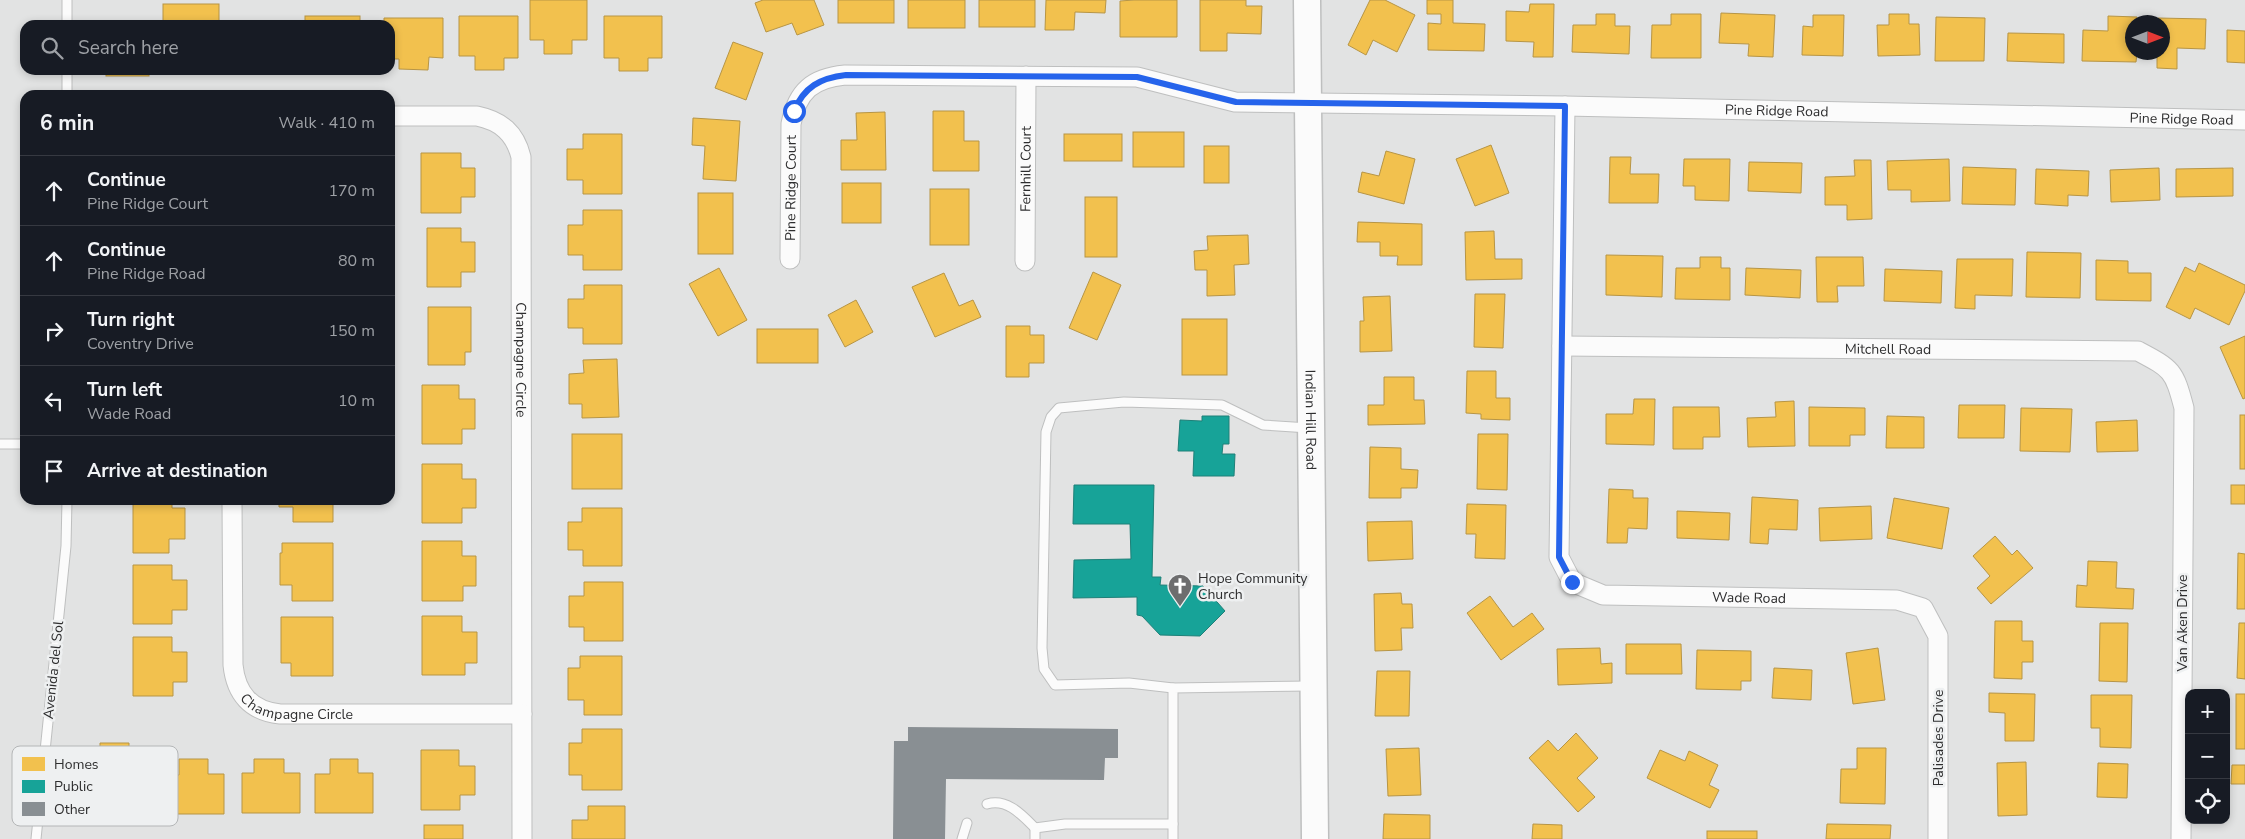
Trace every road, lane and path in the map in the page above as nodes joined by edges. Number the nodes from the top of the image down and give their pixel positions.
1 (67, 0) edge
2 (1307, 0) edge
3 (67, 20) edge
4 (67, 75) edge
5 (1026, 76) junction
6 (67, 90) edge
7 (1308, 104) junction
8 (1565, 106) junction
9 (395, 116) edge
10 (2245, 120) edge
11 (790, 260) dead end
12 (1025, 261) dead end
13 (1562, 346) junction
14 (2184, 408) joint
15 (1311, 428) junction
16 (0, 444) edge
17 (20, 444) edge
18 (67, 505) edge
19 (232, 505) edge
20 (1938, 636) joint
21 (1313, 686) junction
22 (1173, 688) junction
23 (522, 714) junction
24 (46, 746) edge
25 (987, 804) dead end
26 (967, 823) dead end
27 (1173, 824) junction
28 (37, 826) edge
29 (1035, 828) junction
30 (36, 839) edge
31 (522, 839) edge
32 (962, 839) edge
33 (1035, 839) edge
34 (1173, 839) edge
35 (1314, 839) edge
36 (1938, 839) edge
37 (2181, 839) edge

1 - 3 lane
2 - 7 street, Indian Hill Road
4 - 6 lane
5 - 7 street, Pine Ridge Court
5 - 11 street, Pine Ridge Court
5 - 12 street, Fernhill Court
7 - 8 street, Pine Ridge Road
7 - 15 street, Indian Hill Road
8 - 10 street, Pine Ridge Road
8 - 13 street
9 - 23 street, Champagne Circle
13 - 14 street, Mitchell Road
13 - 20 street, Wade Road
14 - 37 street, Van Aken Drive
15 - 21 street, Indian Hill Road
15 - 22 lane
16 - 17 lane
18 - 24 lane, Avenida del Sol
19 - 23 street, Champagne Circle
20 - 36 street, Palisades Drive
21 - 22 lane
21 - 35 street, Indian Hill Road
22 - 27 lane
23 - 31 street, Champagne Circle
25 - 29 lane
26 - 32 lane
27 - 29 lane
27 - 34 lane
28 - 30 lane, Avenida del Sol
29 - 33 lane

